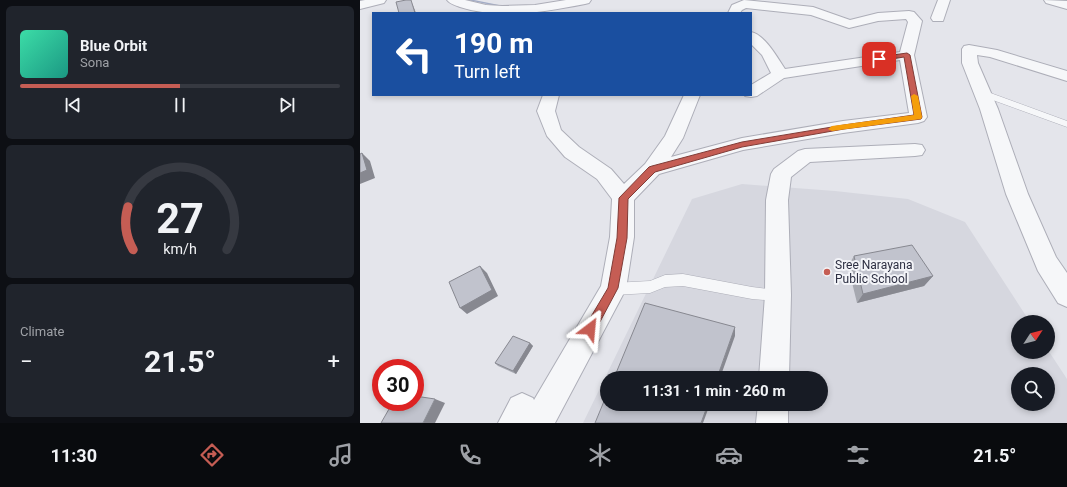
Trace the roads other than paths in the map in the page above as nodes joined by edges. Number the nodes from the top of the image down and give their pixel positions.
1 (380, 0) edge
2 (453, 0) edge
3 (585, 0) edge
4 (944, 0) edge
5 (1050, 0) edge
6 (360, 5) edge
7 (1067, 5) edge
8 (463, 9) edge
9 (734, 12) edge
10 (938, 18) dead end
11 (752, 37) edge
12 (907, 55) junction
13 (780, 74) junction
14 (1067, 76) edge
15 (752, 91) edge
16 (982, 93) junction
17 (551, 96) edge
18 (692, 96) edge
19 (1067, 124) edge
20 (915, 150) dead end
21 (652, 169) junction
22 (624, 198) junction
23 (613, 288) junction
24 (778, 295) junction
25 (1067, 295) edge
26 (774, 371) edge
27 (773, 411) edge
28 (525, 418) edge
29 (772, 423) edge

1 - 6 street
2 - 8 street
3 - 8 street
4 - 10 street
5 - 7 street
9 - 12 street
11 - 13 street
12 - 13 street
12 - 21 street
13 - 15 street
14 - 16 street
16 - 19 lane
16 - 25 street
17 - 22 street
18 - 21 street
20 - 24 street
21 - 22 street
22 - 23 street
23 - 24 lane
23 - 28 street
24 - 26 street
27 - 29 street

